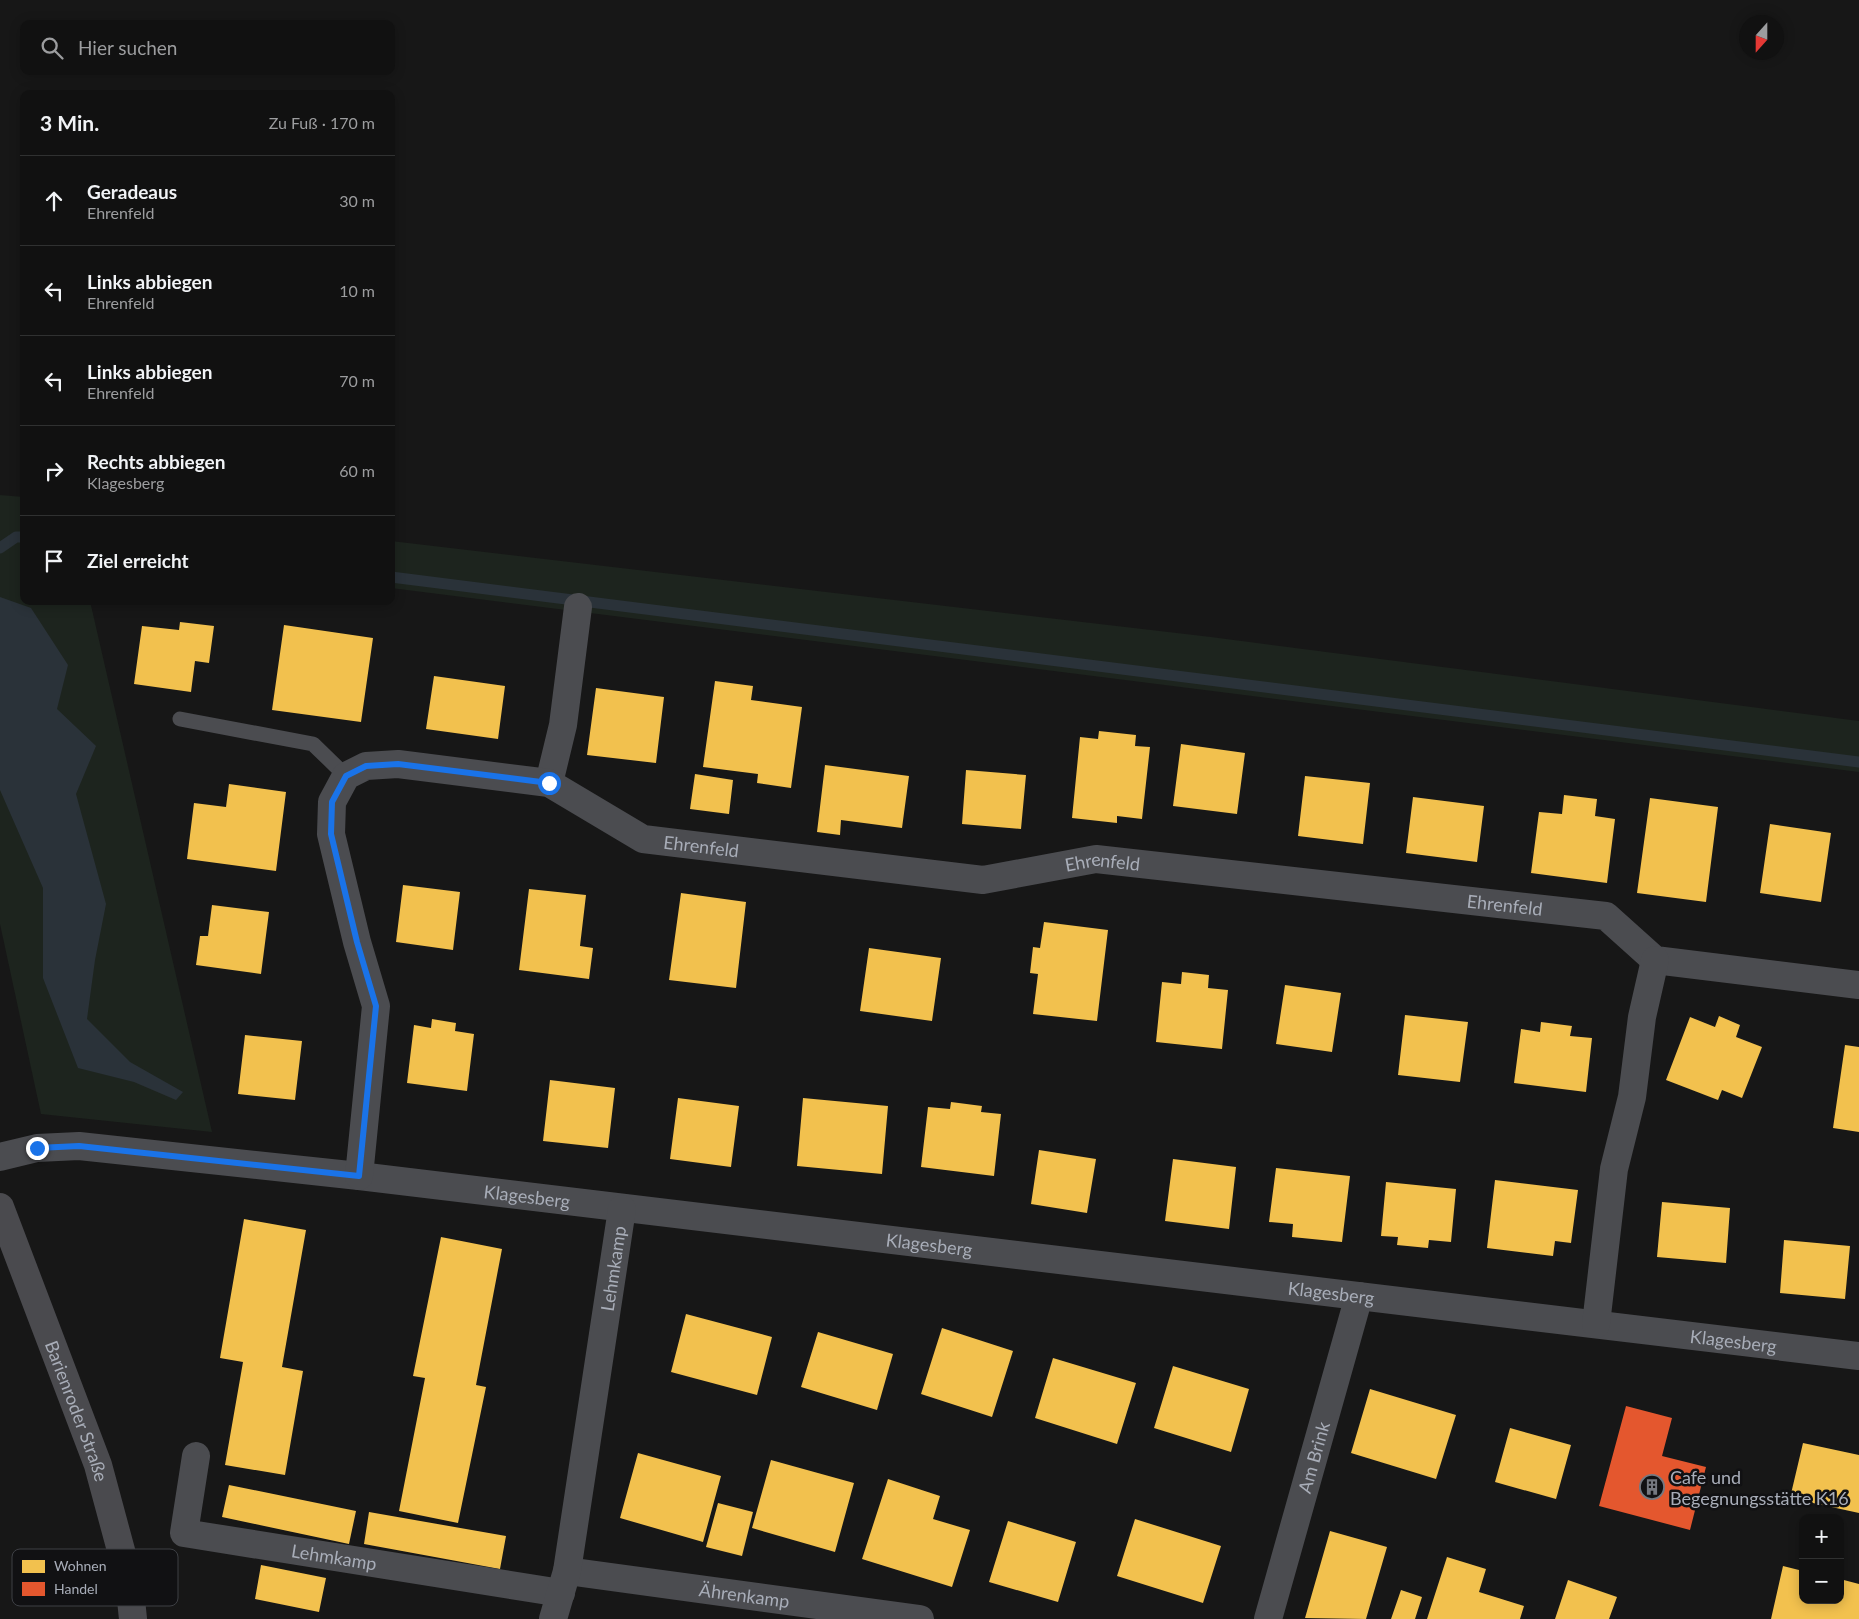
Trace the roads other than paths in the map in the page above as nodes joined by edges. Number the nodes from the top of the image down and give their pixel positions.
1 (578, 607) dead end
2 (180, 719) dead end
3 (346, 776) junction
4 (549, 783) junction
5 (1655, 960) junction
6 (1859, 985) edge
7 (0, 1157) edge
8 (359, 1176) junction
9 (0, 1207) edge
10 (622, 1209) junction
11 (1359, 1296) junction
12 (1596, 1324) junction
13 (1859, 1356) edge
14 (196, 1456) dead end
15 (121, 1549) edge
16 (564, 1582) junction
17 (132, 1606) edge
18 (133, 1619) edge
19 (553, 1619) edge
20 (920, 1619) edge
21 (1268, 1619) edge

1 - 4 street
2 - 3 lane
3 - 4 street, Ehrenfeld
3 - 8 street
4 - 5 street, Ehrenfeld
5 - 6 street
5 - 12 street
7 - 8 street, Klagesberg
8 - 10 street, Klagesberg
9 - 15 street, Barienroder Straße
10 - 11 street, Klagesberg
10 - 16 street, Lehmkamp
11 - 12 street, Klagesberg
11 - 21 street, Am Brink
12 - 13 street, Klagesberg
14 - 16 street, Lehmkamp
16 - 19 street, Lehmkamp
16 - 20 street, Ährenkamp
17 - 18 street, Barienroder Straße

